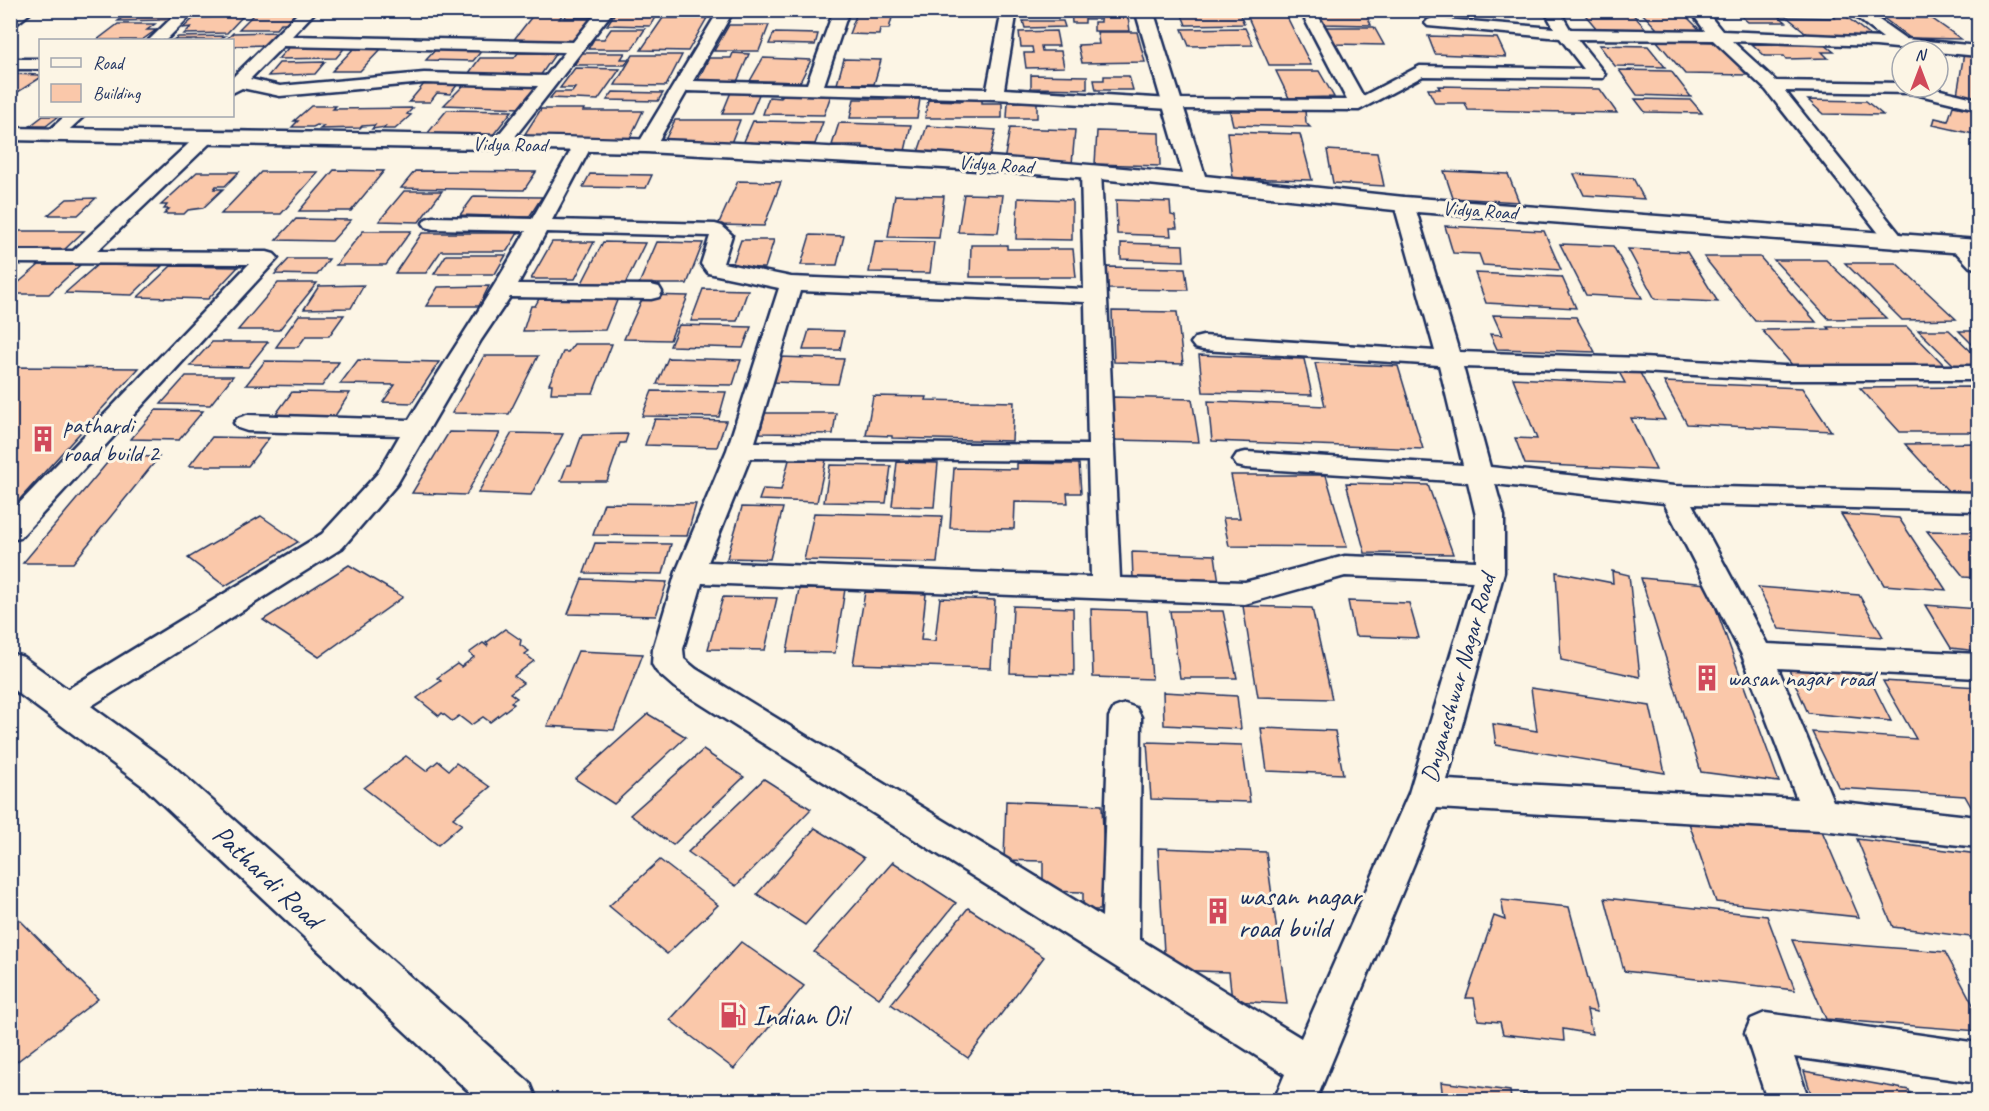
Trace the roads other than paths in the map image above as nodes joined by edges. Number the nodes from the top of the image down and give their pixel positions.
1 (189, 10) edge
2 (310, 10) edge
3 (607, 10) edge
4 (727, 10) edge
5 (842, 10) edge
6 (1010, 10) edge
7 (1144, 10) edge
8 (1307, 10) edge
9 (1551, 10) edge
10 (1697, 10) edge
11 (1854, 10) edge
12 (1433, 23) dead end
13 (1566, 34) junction
14 (1717, 35) junction
15 (158, 39) edge
16 (1896, 39) edge
17 (282, 41) junction
18 (1890, 42) edge
19 (577, 47) junction
20 (1950, 48) edge
21 (1978, 51) edge
22 (10, 64) edge
23 (39, 64) edge
24 (550, 81) junction
25 (235, 85) edge
26 (680, 86) junction
27 (1772, 86) junction
28 (814, 88) junction
29 (995, 94) junction
30 (1171, 104) junction
31 (1978, 104) edge
32 (1359, 105) junction
33 (74, 117) edge
34 (196, 133) junction
35 (10, 134) edge
36 (53, 135) junction
37 (500, 144) junction
38 (583, 145) junction
39 (646, 146) junction
40 (1091, 171) junction
41 (1196, 182) junction
42 (1404, 204) junction
43 (433, 223) dead end
44 (539, 225) junction
45 (1896, 242) junction
46 (1969, 246) edge
47 (10, 256) edge
48 (79, 257) junction
49 (1978, 262) edge
50 (791, 284) junction
51 (504, 290) junction
52 (651, 292) dead end
53 (1095, 296) junction
54 (1203, 343) dead end
55 (1449, 358) junction
56 (1978, 373) edge
57 (247, 423) dead end
58 (416, 428) junction
59 (740, 450) junction
60 (1101, 453) junction
61 (1246, 460) dead end
62 (1479, 474) junction
63 (1674, 495) junction
64 (1978, 502) edge
65 (10, 531) edge
66 (690, 572) junction
67 (1490, 572) junction
68 (1106, 586) junction
69 (1757, 655) junction
70 (1978, 666) edge
71 (10, 667) edge
72 (66, 706) junction
73 (1125, 717) dead end
74 (1426, 793) junction
75 (1821, 815) junction
76 (1978, 832) edge
77 (1120, 948) junction
78 (1978, 1063) edge
79 (1309, 1066) junction
80 (513, 1101) edge
81 (1295, 1101) edge
82 (1788, 1101) edge

1 - 15 street
2 - 17 street
3 - 19 street
4 - 26 street
5 - 28 street
6 - 29 street
7 - 30 street
8 - 32 street
9 - 13 street
10 - 14 street
11 - 16 street
12 - 13 street
13 - 14 street
13 - 32 street
14 - 18 street
14 - 27 street
17 - 19 street
17 - 25 street
19 - 24 street
20 - 21 street
22 - 23 street
24 - 25 street
24 - 37 street
26 - 28 street
26 - 39 street
27 - 31 street
27 - 45 street
28 - 29 street
29 - 30 street
30 - 32 street
30 - 41 street
33 - 36 street
34 - 36 street, Vidya Road
34 - 37 street, Vidya Road
34 - 48 street
35 - 36 street, Vidya Road
37 - 38 street, Vidya Road
38 - 39 street, Vidya Road
38 - 44 street
39 - 40 street, Vidya Road
40 - 41 street, Vidya Road
40 - 53 street
41 - 42 street, Vidya Road
42 - 45 street, Vidya Road
42 - 55 street, Dnyaneshwar Nagar Road
43 - 44 street
44 - 50 street
44 - 51 street
45 - 46 street, Vidya Road
46 - 49 street
47 - 48 street
48 - 65 street
50 - 53 street
50 - 59 street
51 - 52 street
51 - 58 street
53 - 60 street
54 - 55 street
55 - 56 street
55 - 62 street, Dnyaneshwar Nagar Road
57 - 58 street
58 - 72 street
59 - 60 street
59 - 66 street
60 - 68 street
61 - 62 street
62 - 63 street
62 - 67 street, Dnyaneshwar Nagar Road
63 - 64 street
63 - 69 street
66 - 68 street
66 - 77 street
67 - 68 street
67 - 74 street, Dnyaneshwar Nagar Road
69 - 70 street
69 - 75 street
71 - 72 street, Pathardi Road
72 - 80 street, Pathardi Road
73 - 77 street
74 - 75 street
74 - 79 street, Dnyaneshwar Nagar Road
75 - 76 street
77 - 79 street
78 - 82 street
79 - 81 street, Dnyaneshwar Nagar Road

